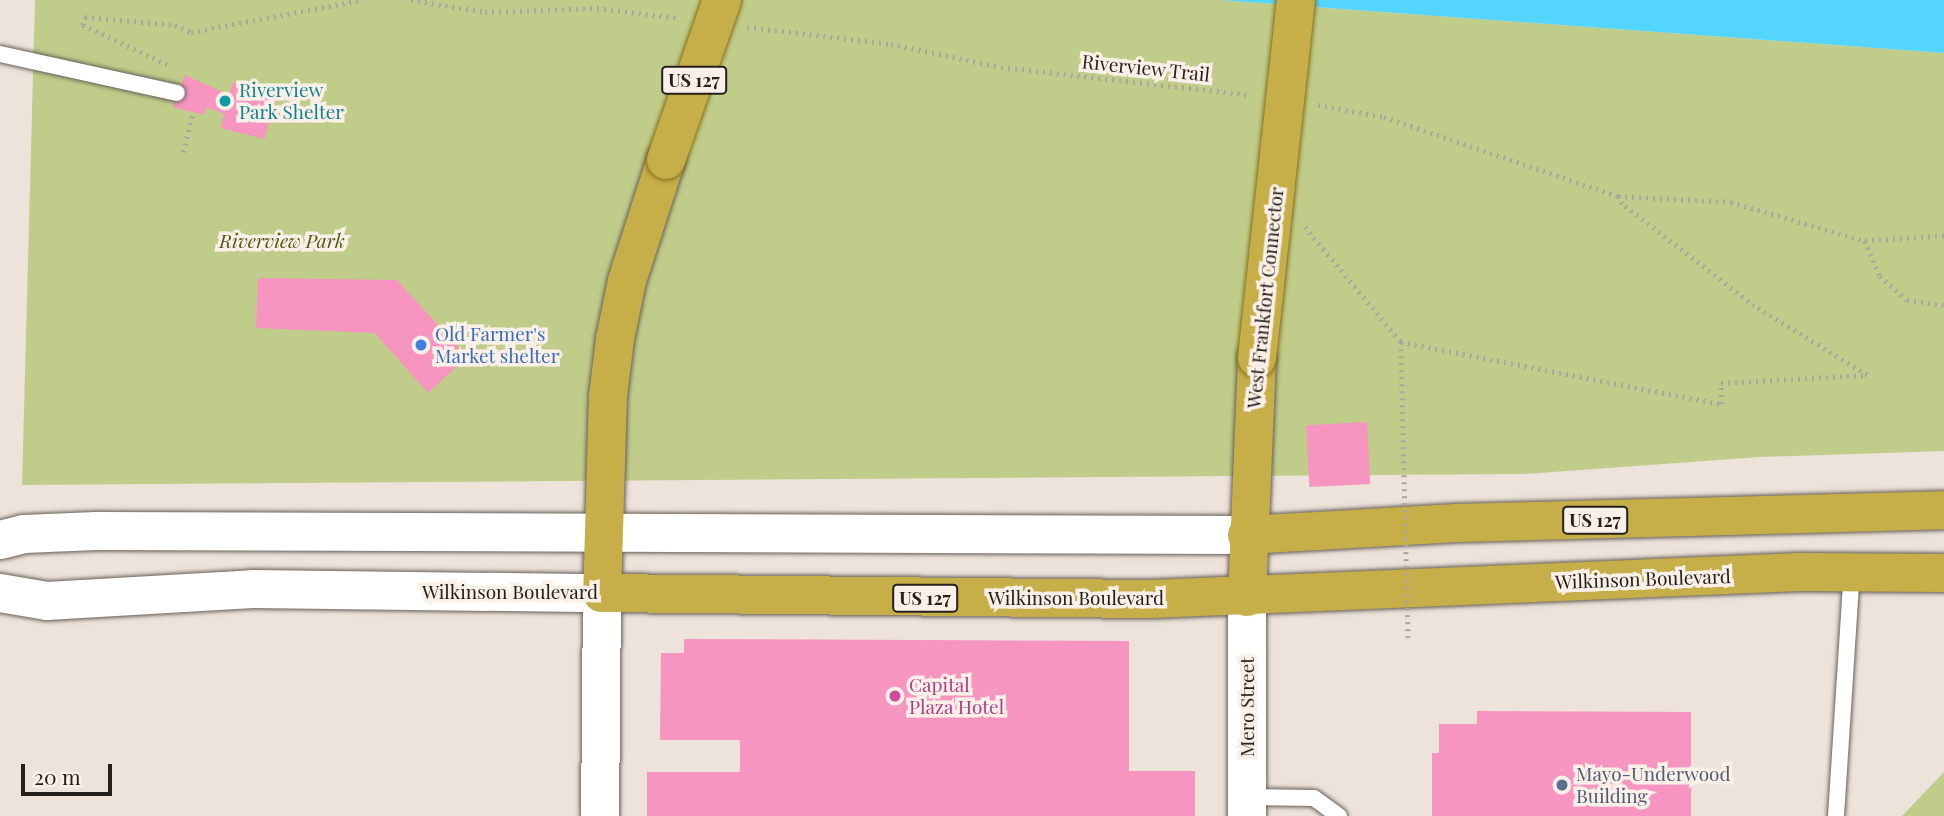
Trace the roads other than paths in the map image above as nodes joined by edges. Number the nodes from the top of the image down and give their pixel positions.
1 (1296, 0) edge
2 (730, 13) edge
3 (0, 54) edge
4 (177, 93) dead end
5 (1944, 510) edge
6 (603, 534) junction
7 (1247, 536) junction
8 (0, 540) edge
9 (1852, 571) junction
10 (1944, 573) edge
11 (0, 593) edge
12 (602, 593) junction
13 (1247, 597) junction
14 (1247, 807) edge
15 (600, 816) edge
16 (1339, 816) edge
17 (1836, 816) edge

1 - 7 highway, West Frankfort Connector, bridge
2 - 6 highway, US 127, bridge
3 - 4 lane
5 - 7 highway, US 127
6 - 7 main road
6 - 8 main road
6 - 12 highway, US 127
7 - 13 highway, West Frankfort Connector
9 - 10 highway, Wilkinson Boulevard / US 127
9 - 13 highway, Wilkinson Boulevard / US 127
9 - 17 lane
11 - 12 main road, Wilkinson Boulevard
12 - 13 highway, Wilkinson Boulevard / US 127
12 - 15 main road
13 - 14 main road, Mero Street
14 - 16 lane

